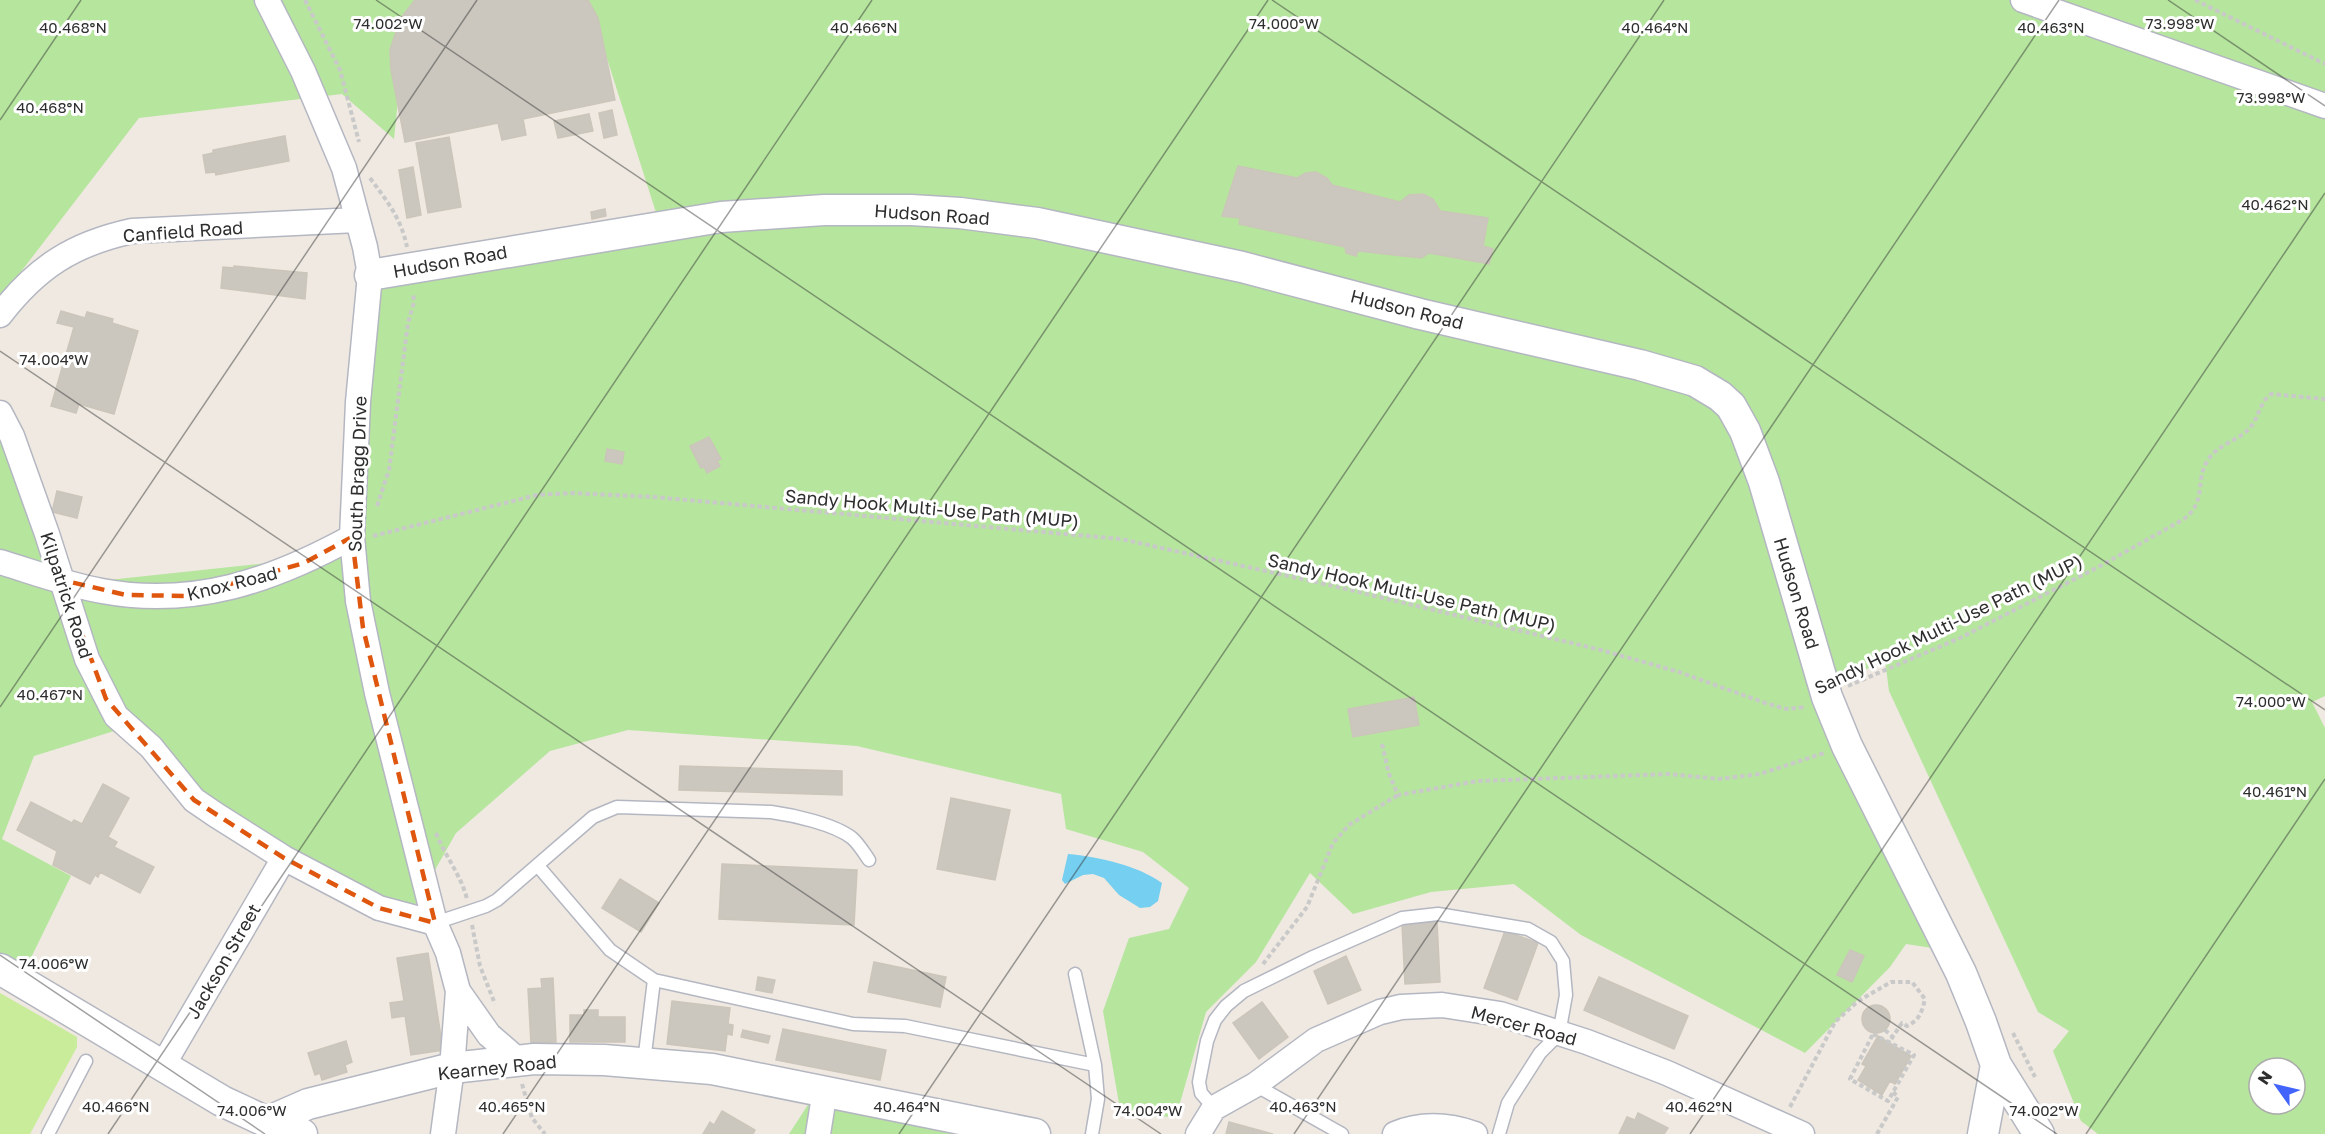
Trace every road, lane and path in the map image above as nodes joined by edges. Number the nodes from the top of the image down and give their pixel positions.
1 (267, 0) edge
2 (305, 0) edge
3 (2023, 0) edge
4 (2195, 0) edge
5 (2325, 64) edge
6 (2325, 106) edge
7 (360, 148) dead end
8 (366, 168) dead end
9 (357, 220) junction
10 (411, 268) junction
11 (370, 275) junction
12 (0, 315) edge
13 (2325, 399) edge
14 (1, 415) edge
15 (377, 509) dead end
16 (375, 527) dead end
17 (363, 537) junction
18 (375, 547) dead end
19 (0, 562) edge
20 (62, 580) junction
21 (1827, 697) junction
22 (1382, 744) dead end
23 (1847, 746) junction
24 (1398, 795) junction
25 (434, 825) dead end
26 (284, 858) junction
27 (869, 860) dead end
28 (538, 866) junction
29 (467, 900) dead end
30 (435, 923) junction
31 (472, 925) dead end
32 (0, 969) edge
33 (1076, 974) dead end
34 (654, 980) junction
35 (458, 991) junction
36 (1244, 991) junction
37 (497, 1008) dead end
38 (1885, 1030) dead end
39 (1559, 1034) junction
40 (1872, 1036) junction
41 (1877, 1039) dead end
42 (1892, 1039) junction
43 (86, 1061) dead end
44 (644, 1062) junction
45 (163, 1065) junction
46 (1095, 1065) junction
47 (1996, 1065) junction
48 (452, 1068) junction
49 (520, 1070) junction
50 (1853, 1075) junction
51 (1859, 1078) dead end
52 (1254, 1085) junction
53 (825, 1090) junction
54 (1883, 1093) dead end
55 (1892, 1094) junction
56 (1214, 1108) junction
57 (267, 1122) junction
58 (1792, 1129) edge
59 (48, 1134) edge
60 (302, 1134) edge
61 (443, 1134) edge
62 (545, 1134) edge
63 (818, 1134) edge
64 (1035, 1134) edge
65 (1092, 1134) edge
66 (1198, 1134) edge
67 (1342, 1134) edge
68 (1395, 1134) edge
69 (1475, 1134) edge
70 (1499, 1134) edge
71 (1877, 1134) edge
72 (1983, 1134) edge
73 (2039, 1134) edge

1 - 9 street, South Bragg Drive
2 - 7 path
3 - 6 street
4 - 5 path
8 - 10 path
9 - 11 street, South Bragg Drive
9 - 12 street, Canfield Road
10 - 11 street, Hudson Road
10 - 15 path
10 - 21 street, Hudson Road
11 - 17 street, South Bragg Drive
13 - 21 path, Sandy Hook Multi-Use Path (MUP)
14 - 20 street, Kilpatrick Road
16 - 17 path
17 - 18 path
17 - 20 street, Knox Road
17 - 21 path, Sandy Hook Multi-Use Path (MUP)
17 - 30 street, South Bragg Drive
19 - 20 street, Knox Road
20 - 26 street, Kilpatrick Road
21 - 23 street, Hudson Road
22 - 24 path
23 - 24 path
23 - 47 street, Hudson Road
24 - 36 path
25 - 29 path
26 - 30 street, Kilpatrick Road
26 - 45 street, Jackson Street
27 - 28 lane
28 - 30 lane
28 - 34 lane
30 - 35 street, South Bragg Drive
31 - 37 path
32 - 45 street
33 - 46 lane
34 - 44 lane
34 - 46 lane
35 - 48 street, South Bragg Drive
35 - 49 street, South Bragg Drive
36 - 39 lane
36 - 56 lane
38 - 42 path
39 - 52 street, Mercer Road
39 - 58 street, Mercer Road
39 - 70 lane
40 - 41 path
40 - 42 path
40 - 50 path
42 - 55 path
42 - 58 path
43 - 59 lane
44 - 49 street, Kearney Road
44 - 53 street, Kearney Road
45 - 57 street
46 - 65 lane
47 - 72 street
47 - 73 street, Hudson Road
48 - 49 street, Kearney Road
48 - 57 street, Kearney Road
48 - 61 street, South Bragg Drive
49 - 62 path
50 - 51 path
50 - 55 path
52 - 56 street, Mercer Road
52 - 67 lane
53 - 63 street
53 - 64 street, Kearney Road
54 - 55 path
55 - 71 path
56 - 66 street, Mercer Road
57 - 60 street
68 - 69 street

